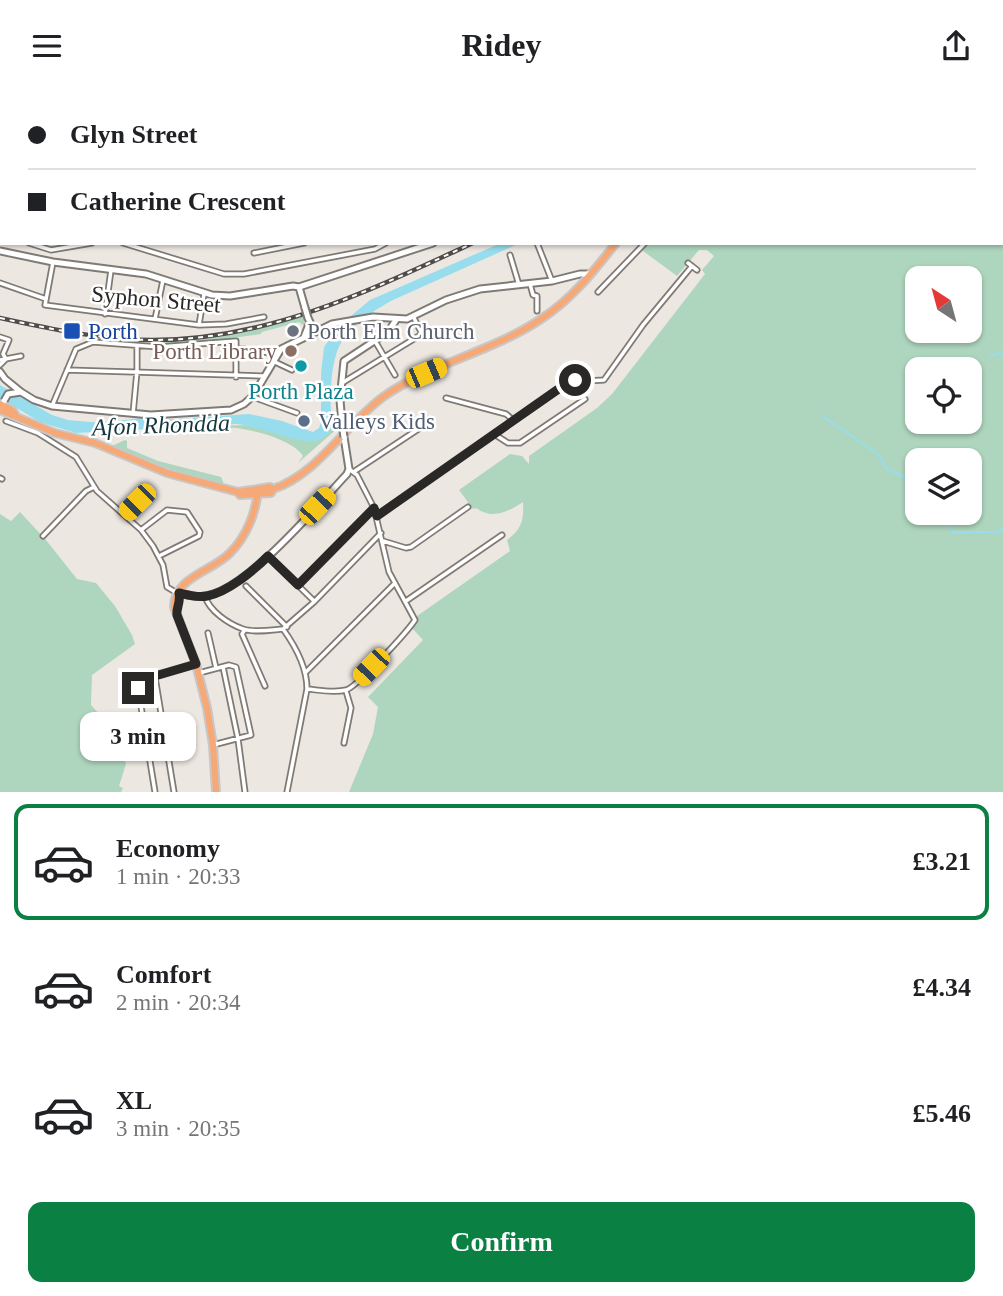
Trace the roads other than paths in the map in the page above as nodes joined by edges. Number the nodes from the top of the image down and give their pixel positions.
1 (35, 245) edge
2 (80, 245) edge
3 (130, 245) edge
4 (294, 245) edge
5 (374, 245) edge
6 (383, 245) edge
7 (428, 245) edge
8 (538, 245) edge
9 (614, 245) edge
10 (643, 245) edge
11 (375, 250) junction
12 (0, 251) edge
13 (254, 253) dead end
14 (510, 255) dead end
15 (53, 262) junction
16 (111, 270) junction
17 (697, 270) dead end
18 (591, 274) junction
19 (163, 279) junction
20 (552, 281) junction
21 (0, 283) edge
22 (530, 283) junction
23 (519, 285) junction
24 (299, 287) junction
25 (598, 292) dead end
26 (204, 294) junction
27 (46, 299) junction
28 (537, 311) dead end
29 (105, 314) junction
30 (413, 316) junction
31 (264, 317) dead end
32 (155, 319) junction
33 (309, 320) junction
34 (396, 320) junction
35 (199, 325) junction
36 (323, 328) junction
37 (0, 337) edge
38 (304, 337) junction
39 (375, 341) junction
40 (137, 346) junction
41 (237, 348) junction
42 (277, 354) junction
43 (21, 356) dead end
44 (385, 357) junction
45 (6, 359) junction
46 (273, 361) junction
47 (0, 362) edge
48 (67, 370) junction
49 (292, 370) dead end
50 (0, 372) edge
51 (137, 374) junction
52 (265, 375) junction
53 (394, 375) dead end
54 (236, 377) junction
55 (5, 379) junction
56 (341, 384) junction
57 (13, 392) junction
58 (253, 396) junction
59 (446, 398) dead end
60 (585, 399) dead end
61 (1, 405) edge
62 (52, 407) junction
63 (297, 413) dead end
64 (132, 414) junction
65 (514, 420) junction
66 (6, 421) dead end
67 (420, 428) dead end
68 (494, 434) junction
69 (73, 446) dead end
70 (68, 451) junction
71 (352, 470) junction
72 (94, 487) junction
73 (256, 492) junction
74 (144, 494) dead end
75 (240, 494) junction
76 (468, 507) dead end
77 (374, 508) junction
78 (252, 509) junction
79 (124, 515) junction
80 (377, 516) junction
81 (141, 530) junction
82 (381, 533) junction
83 (502, 535) dead end
84 (43, 536) dead end
85 (383, 541) junction
86 (159, 556) junction
87 (268, 556) junction
88 (190, 579) junction
89 (394, 583) junction
90 (298, 585) junction
91 (246, 586) dead end
92 (179, 593) junction
93 (201, 596) junction
94 (405, 601) junction
95 (314, 602) junction
96 (285, 629) junction
97 (244, 630) junction
98 (208, 633) dead end
99 (196, 664) junction
100 (223, 667) junction
101 (216, 668) junction
102 (306, 672) junction
103 (198, 673) junction
104 (155, 676) junction
105 (265, 686) dead end
106 (307, 689) junction
107 (346, 690) junction
108 (120, 722) dead end
109 (147, 735) junction
110 (239, 739) junction
111 (344, 743) dead end
112 (213, 745) junction
113 (155, 792) edge
114 (174, 792) edge
115 (216, 792) edge
116 (245, 792) edge
117 (287, 792) edge

1 - 2 street
3 - 11 street
4 - 13 street
5 - 11 street
6 - 11 street
7 - 24 main road
8 - 20 street
9 - 18 main road
10 - 25 street
12 - 15 main road
14 - 23 street
15 - 16 main road
15 - 27 street
16 - 19 main road
16 - 29 street
17 - 65 street
18 - 20 main road
18 - 73 main road
19 - 26 main road
19 - 32 street
20 - 22 main road
21 - 27 street
22 - 23 main road
22 - 28 street
23 - 30 main road
24 - 26 main road
24 - 33 main road, bridge
26 - 35 street
27 - 29 street, Syphon Street
29 - 32 street, Syphon Street
30 - 34 main road
30 - 44 street
31 - 35 street, Syphon Street
32 - 35 street, Syphon Street
33 - 36 main road
33 - 38 main road
34 - 36 main road
34 - 39 main road
36 - 38 main road
37 - 45 street
38 - 42 main road
39 - 44 street
39 - 56 main road
40 - 41 street
40 - 48 street
40 - 51 street
41 - 42 street
41 - 54 street
42 - 46 main road
43 - 45 street
44 - 53 street
44 - 56 street
45 - 47 street
46 - 49 street
46 - 52 main road
48 - 51 street
48 - 62 street
50 - 55 main road
51 - 54 street
51 - 64 street
52 - 54 street
52 - 58 main road
55 - 57 main road
55 - 57 main road
56 - 71 main road, bridge
57 - 61 main road
57 - 62 main road
58 - 63 street
58 - 64 main road
59 - 65 street
60 - 68 street
61 - 75 main road
62 - 64 main road
65 - 68 street
66 - 70 street
67 - 71 street
68 - 80 street
69 - 70 street
70 - 72 street
71 - 77 street
71 - 87 main road
72 - 79 street
72 - 84 street
73 - 75 main road
73 - 78 main road
74 - 79 street
75 - 78 main road
76 - 85 street
77 - 80 street
77 - 90 street
78 - 88 main road
79 - 81 street
80 - 82 street
81 - 86 street
81 - 86 street
82 - 85 street
82 - 95 street
83 - 94 street
85 - 89 street
86 - 92 street
87 - 90 street
87 - 93 main road
88 - 92 main road
88 - 93 main road
89 - 94 street
89 - 102 street
90 - 95 street
91 - 96 street
92 - 93 main road
92 - 99 main road
93 - 97 street
94 - 107 street
95 - 96 street
96 - 97 street
96 - 102 street
97 - 105 street
98 - 101 street
99 - 103 main road
99 - 104 street
100 - 101 street
100 - 110 street
100 - 110 street
101 - 103 street
102 - 106 street
103 - 112 main road
104 - 109 street
104 - 114 street
106 - 107 street
106 - 117 street
107 - 111 street
108 - 109 street
109 - 113 street
110 - 112 street
110 - 116 street
112 - 115 main road

